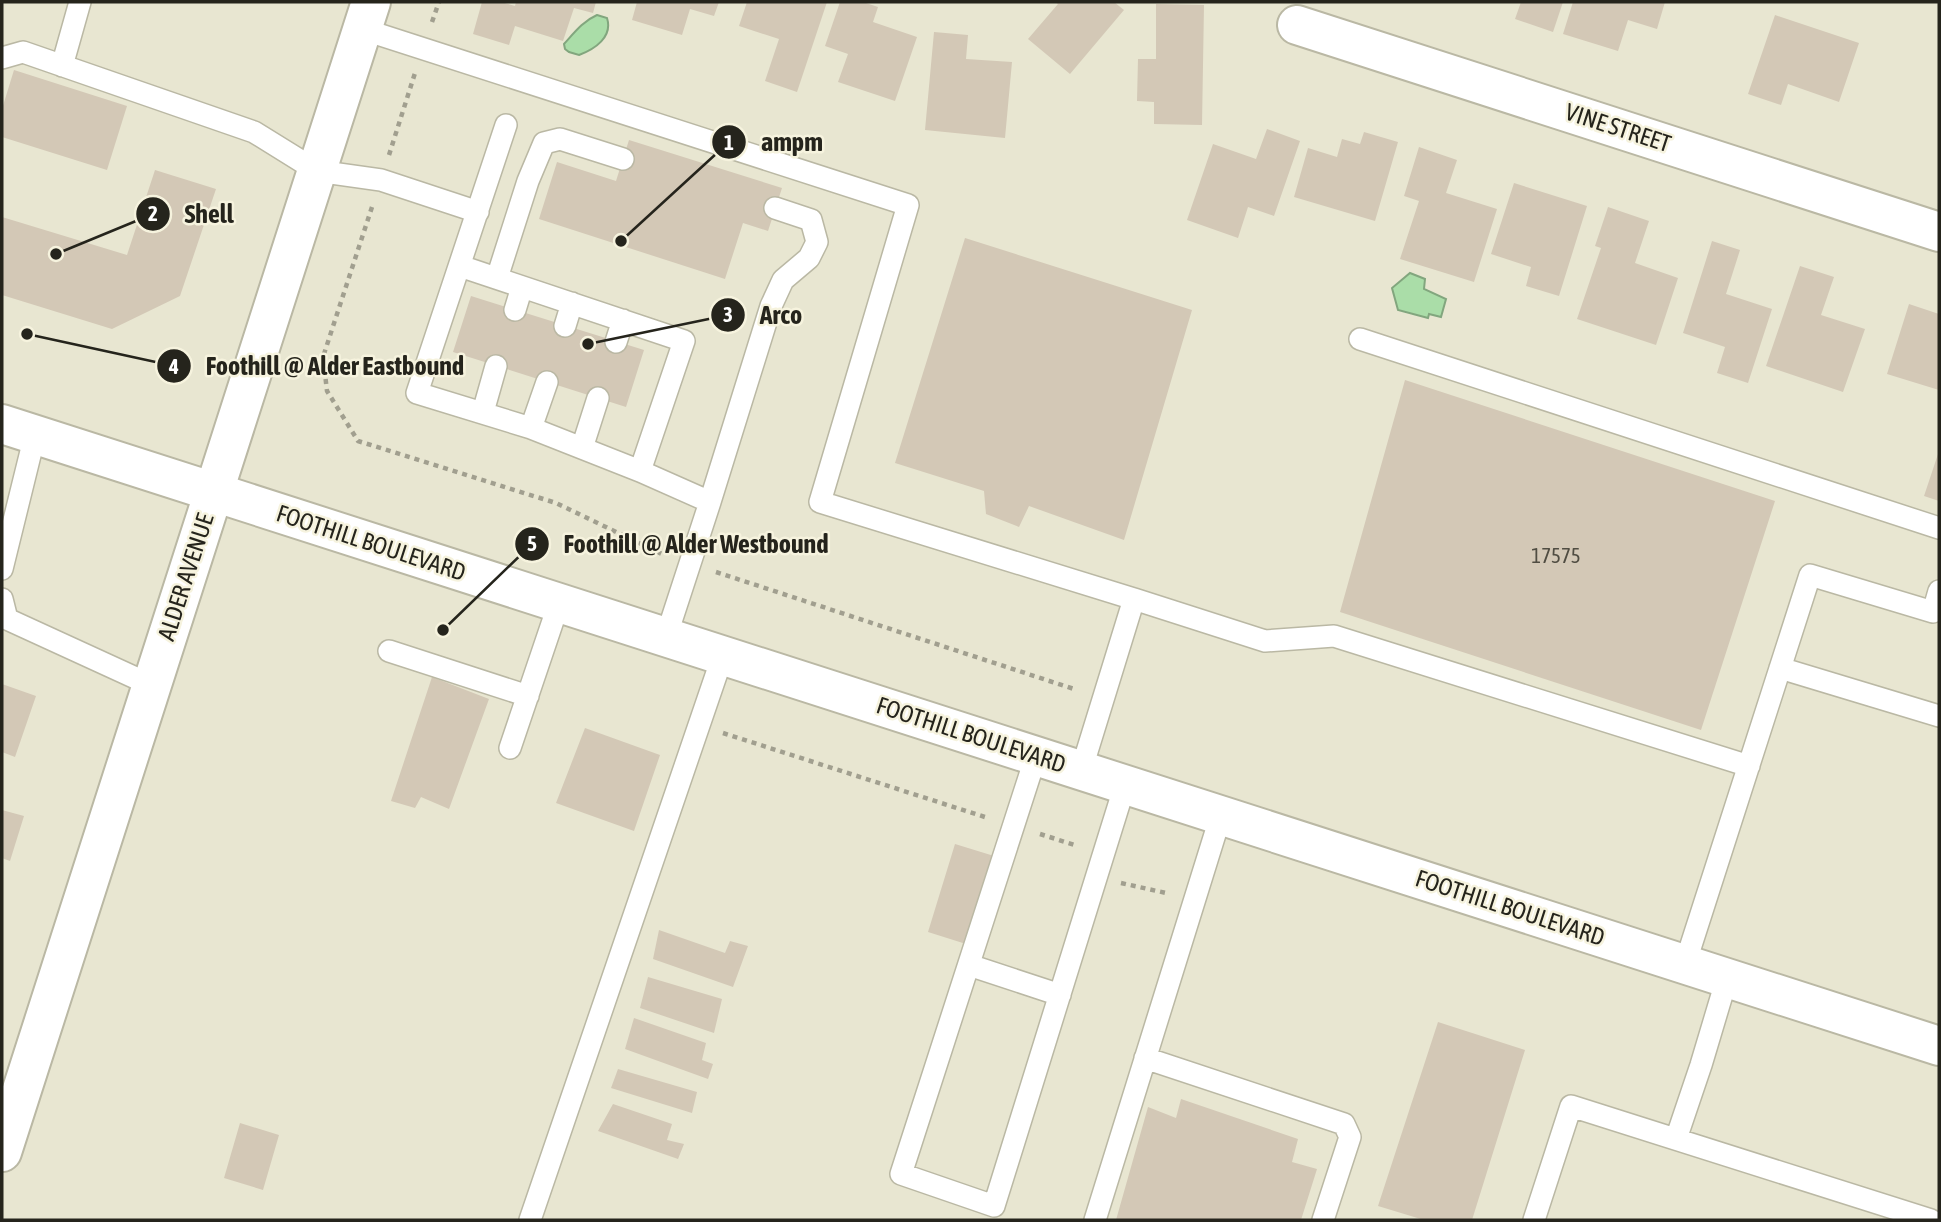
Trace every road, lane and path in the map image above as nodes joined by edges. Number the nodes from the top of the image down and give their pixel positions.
1 (80, 2) edge
2 (366, 15) edge
3 (1297, 25) dead end
4 (2, 56) edge
5 (62, 65) junction
6 (506, 125) dead end
7 (623, 159) dead end
8 (317, 171) junction
9 (775, 208) dead end
10 (478, 212) junction
11 (1939, 232) edge
12 (460, 266) junction
13 (497, 278) junction
14 (522, 287) junction
15 (572, 303) junction
16 (515, 310) dead end
17 (623, 320) junction
18 (565, 326) dead end
19 (1360, 339) dead end
20 (617, 342) dead end
21 (496, 366) dead end
22 (547, 382) dead end
23 (598, 398) dead end
24 (483, 412) junction
25 (531, 428) junction
26 (19, 430) edge
27 (582, 448) junction
28 (640, 471) junction
29 (214, 492) junction
30 (710, 502) junction
31 (1939, 528) edge
32 (2, 569) edge
33 (1939, 591) edge
34 (2, 599) edge
35 (1133, 599) junction
36 (559, 603) junction
37 (666, 637) junction
38 (390, 651) dead end
39 (723, 655) junction
40 (1780, 668) junction
41 (151, 685) junction
42 (528, 696) junction
43 (1939, 716) edge
44 (698, 725) junction
45 (510, 748) dead end
46 (1037, 756) junction
47 (1749, 766) junction
48 (1081, 771) junction
49 (1125, 785) junction
50 (1221, 815) junction
51 (1014, 826) junction
52 (1103, 855) junction
53 (1166, 893) dead end
54 (1685, 964) junction
55 (969, 965) junction
56 (1727, 978) junction
57 (1060, 995) junction
58 (1939, 1046) edge
59 (1145, 1058) junction
60 (1676, 1139) junction
61 (2, 1152) edge
62 (530, 1220) edge
63 (1095, 1220) edge
64 (1323, 1220) edge
65 (1534, 1220) edge
66 (1931, 1220) edge

1 - 5 lane
2 - 8 main road, ALDER AVENUE
2 - 35 lane
3 - 11 main road, VINE STREET
4 - 5 lane
5 - 8 lane
6 - 10 lane
7 - 13 lane
8 - 10 lane
8 - 29 main road, ALDER AVENUE
9 - 30 lane
10 - 12 lane
12 - 13 lane
12 - 24 lane
13 - 14 lane
14 - 15 lane
14 - 16 lane
15 - 17 lane
15 - 18 lane
17 - 20 lane
17 - 28 lane
19 - 31 lane
21 - 24 lane
22 - 25 lane
23 - 27 lane
24 - 25 lane
25 - 27 lane
26 - 29 main road, FOOTHILL BOULEVARD
26 - 32 lane
27 - 28 lane
28 - 30 lane
29 - 36 main road, FOOTHILL BOULEVARD
29 - 41 main road, ALDER AVENUE
30 - 37 lane
33 - 40 lane
34 - 41 lane
35 - 47 lane
35 - 48 lane
36 - 37 main road, FOOTHILL BOULEVARD
36 - 42 lane
37 - 39 main road, FOOTHILL BOULEVARD
38 - 42 lane
39 - 44 lane
39 - 46 main road, FOOTHILL BOULEVARD
40 - 43 lane
40 - 47 lane
41 - 61 main road, ALDER AVENUE
42 - 45 lane
44 - 51 path
44 - 62 lane
46 - 48 main road, FOOTHILL BOULEVARD
46 - 51 lane
47 - 54 lane
48 - 49 main road, FOOTHILL BOULEVARD
49 - 50 main road, FOOTHILL BOULEVARD
49 - 52 lane
50 - 54 main road, FOOTHILL BOULEVARD
50 - 59 lane
51 - 52 path
51 - 55 lane
52 - 53 path
52 - 57 lane
54 - 56 main road, FOOTHILL BOULEVARD
55 - 57 lane
55 - 57 lane
56 - 58 main road, FOOTHILL BOULEVARD
56 - 60 lane
59 - 63 lane
59 - 64 lane
60 - 65 lane
60 - 66 lane

